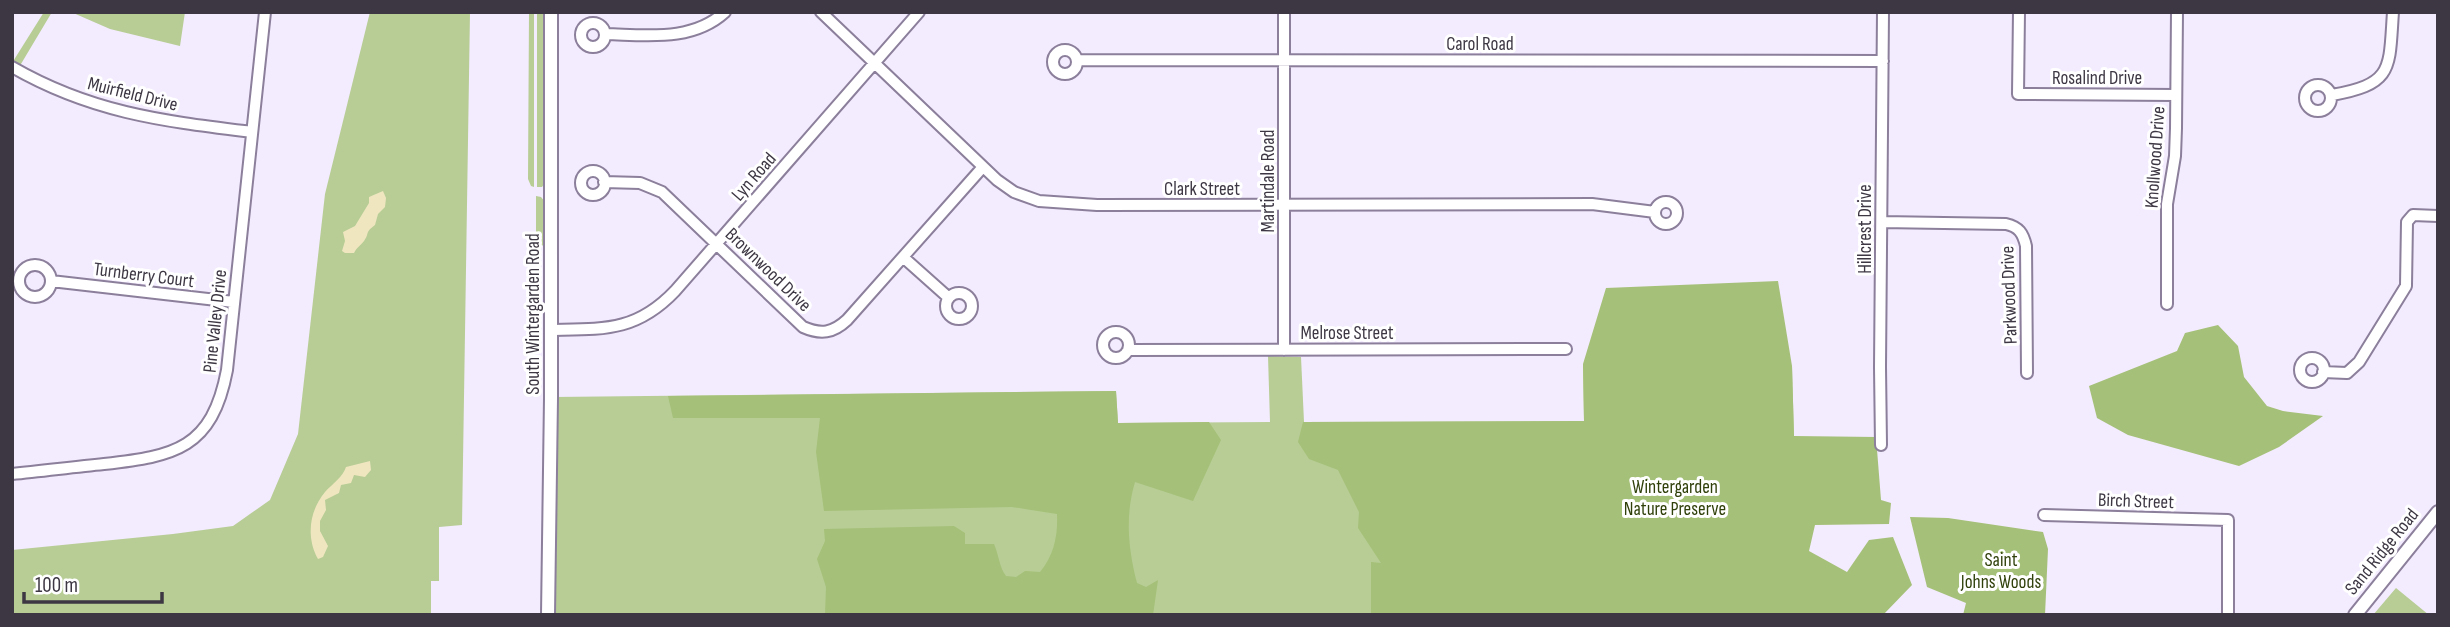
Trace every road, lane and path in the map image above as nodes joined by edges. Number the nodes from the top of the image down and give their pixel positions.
1 (265, 12) edge
2 (551, 12) edge
3 (725, 12) edge
4 (821, 12) edge
5 (919, 12) edge
6 (1284, 12) edge
7 (1883, 12) edge
8 (2019, 12) edge
9 (2177, 12) edge
10 (2393, 12) edge
11 (606, 34) dead end
12 (1077, 60) dead end
13 (1285, 61) junction
14 (1882, 61) junction
15 (873, 64) junction
16 (12, 67) edge
17 (2176, 95) junction
18 (2332, 96) dead end
19 (252, 132) junction
20 (982, 168) junction
21 (604, 182) dead end
22 (1285, 205) junction
23 (1655, 212) dead end
24 (2438, 216) edge
25 (1882, 222) junction
26 (718, 243) junction
27 (903, 257) junction
28 (51, 281) dead end
29 (949, 298) dead end
30 (233, 302) junction
31 (2167, 304) dead end
32 (551, 330) junction
33 (1566, 349) dead end
34 (1128, 350) dead end
35 (1284, 350) junction
36 (2323, 372) dead end
37 (2027, 373) dead end
38 (1881, 445) dead end
39 (12, 474) edge
40 (2438, 512) edge
41 (2044, 515) dead end
42 (548, 615) edge
43 (2228, 615) edge
44 (2355, 615) edge

1 - 19 street, Pine Valley Drive
2 - 32 street, South Wintergarden Road
3 - 11 street
4 - 15 street, Clark Street
5 - 15 street, Lyn Road
6 - 13 street, Martindale Road
7 - 14 street, Hillcrest Drive
8 - 17 street, Rosalind Drive
9 - 17 street, Knollwood Drive
10 - 18 street
12 - 13 street, Carol Road
13 - 14 street, Carol Road
13 - 22 street, Martindale Road
14 - 25 street, Hillcrest Drive
15 - 20 street, Clark Street
15 - 26 street, Lyn Road
16 - 19 street, Muirfield Drive
17 - 31 street, Knollwood Drive
19 - 30 street, Pine Valley Drive
20 - 22 street, Clark Street
20 - 27 street, Brownwood Drive
21 - 26 street, Brownwood Drive
22 - 23 street, Clark Street
22 - 35 street, Martindale Road
24 - 36 street
25 - 37 street, Parkwood Drive
25 - 38 street, Hillcrest Drive
26 - 27 street, Brownwood Drive
26 - 32 street, Lyn Road
27 - 29 street
28 - 30 street, Turnberry Court
30 - 39 street, Pine Valley Drive
32 - 42 street, South Wintergarden Road
33 - 35 street, Melrose Street
34 - 35 street, Melrose Street
40 - 44 street, Sand Ridge Road
41 - 43 street, Birch Street

